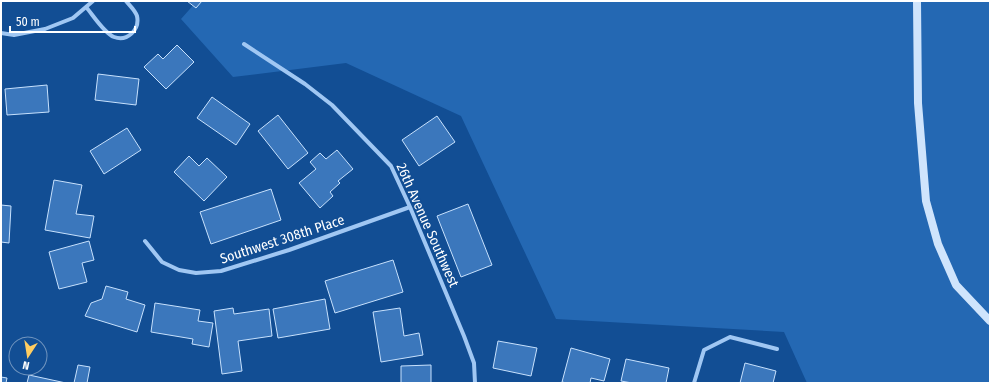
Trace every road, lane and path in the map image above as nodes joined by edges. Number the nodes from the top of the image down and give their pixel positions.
1 (93, 1) edge
2 (126, 1) edge
3 (917, 1) edge
4 (86, 7) junction
5 (1, 34) edge
6 (244, 44) dead end
7 (410, 207) junction
8 (145, 241) dead end
9 (990, 321) edge
10 (777, 349) dead end
11 (475, 383) edge
12 (694, 383) edge

1 - 4 street
2 - 4 street
3 - 9 main road
4 - 5 street
6 - 7 street, 26th Avenue Southwest
7 - 8 street, Southwest 308th Place
7 - 11 street, 26th Avenue Southwest
10 - 12 street

